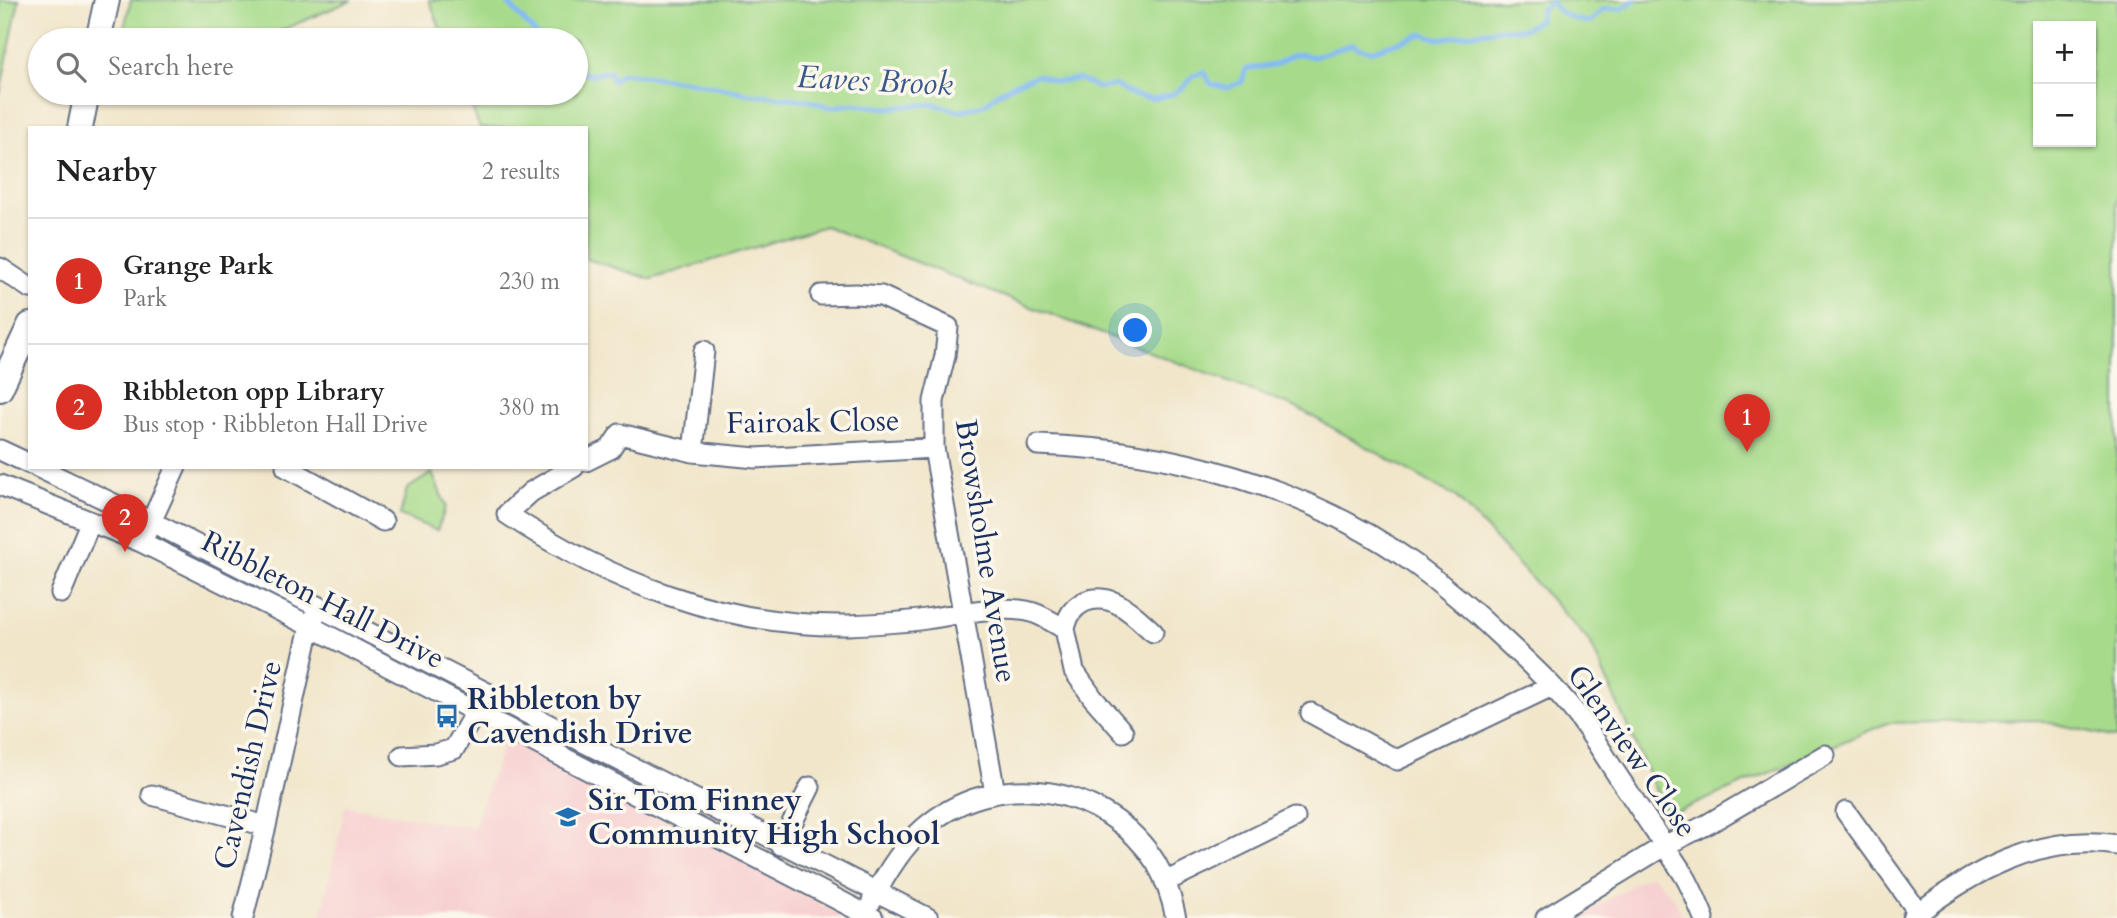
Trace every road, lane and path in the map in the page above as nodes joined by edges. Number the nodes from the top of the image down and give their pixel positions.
1 (107, 0) edge
2 (101, 28) edge
3 (85, 105) edge
4 (80, 126) edge
5 (0, 268) edge
6 (28, 288) edge
7 (821, 295) dead end
8 (28, 329) edge
9 (704, 351) dead end
10 (0, 389) edge
11 (1038, 445) dead end
12 (934, 448) junction
13 (0, 450) edge
14 (693, 452) junction
15 (588, 460) edge
16 (28, 463) edge
17 (41, 469) edge
18 (175, 469) edge
19 (290, 469) edge
20 (571, 469) edge
21 (0, 485) edge
22 (152, 522) junction
23 (383, 522) dead end
24 (90, 523) junction
25 (141, 542) junction
26 (61, 593) dead end
27 (962, 613) junction
28 (314, 617) junction
29 (1065, 628) junction
30 (1153, 632) dead end
31 (1552, 686) junction
32 (473, 709) junction
33 (515, 709) junction
34 (1311, 713) dead end
35 (506, 726) junction
36 (1123, 732) dead end
37 (1825, 755) dead end
38 (402, 756) dead end
39 (810, 787) dead end
40 (995, 793) junction
41 (152, 795) dead end
42 (1846, 812) dead end
43 (1295, 818) dead end
44 (266, 826) junction
45 (781, 845) junction
46 (2117, 845) edge
47 (1664, 846) junction
48 (1165, 882) junction
49 (877, 892) junction
50 (869, 916) edge
51 (1916, 916) edge
52 (243, 918) edge
53 (928, 918) edge
54 (1176, 918) edge
55 (1546, 918) edge
56 (1704, 918) edge

1 - 2 main road
3 - 4 main road
5 - 6 street
7 - 12 street, Browsholme Avenue
8 - 10 main road
9 - 14 street, Fairoak Close
11 - 31 street, Glenview Close
12 - 14 street, Fairoak Close
12 - 27 street, Browsholme Avenue
13 - 16 street
14 - 15 street, Fairoak Close
17 - 22 street, Ribbleton Hall Drive
18 - 22 street
19 - 23 street
20 - 27 street
21 - 24 street, Ribbleton Hall Drive
22 - 25 street
22 - 28 street, Ribbleton Hall Drive
24 - 25 street, Ribbleton Hall Drive
24 - 26 street
25 - 28 street, Ribbleton Hall Drive
27 - 29 street
27 - 40 street, Browsholme Avenue
28 - 32 street, Ribbleton Hall Drive
28 - 33 street, Ribbleton Hall Drive
28 - 44 street, Cavendish Drive
29 - 30 street
29 - 36 street
31 - 34 street
31 - 47 street, Glenview Close
32 - 35 street, Ribbleton Hall Drive
32 - 38 street
33 - 35 street
33 - 45 street, Ribbleton Hall Drive
35 - 50 street, Ribbleton Hall Drive
37 - 47 street
39 - 45 street
40 - 48 street
40 - 49 street
41 - 44 street
42 - 51 street
43 - 48 street
44 - 52 street, Cavendish Drive
45 - 49 street, Ribbleton Hall Drive
46 - 51 street
47 - 55 street
47 - 56 street, Glenview Close
48 - 54 street
49 - 50 street
49 - 53 street, Ribbleton Hall Drive

